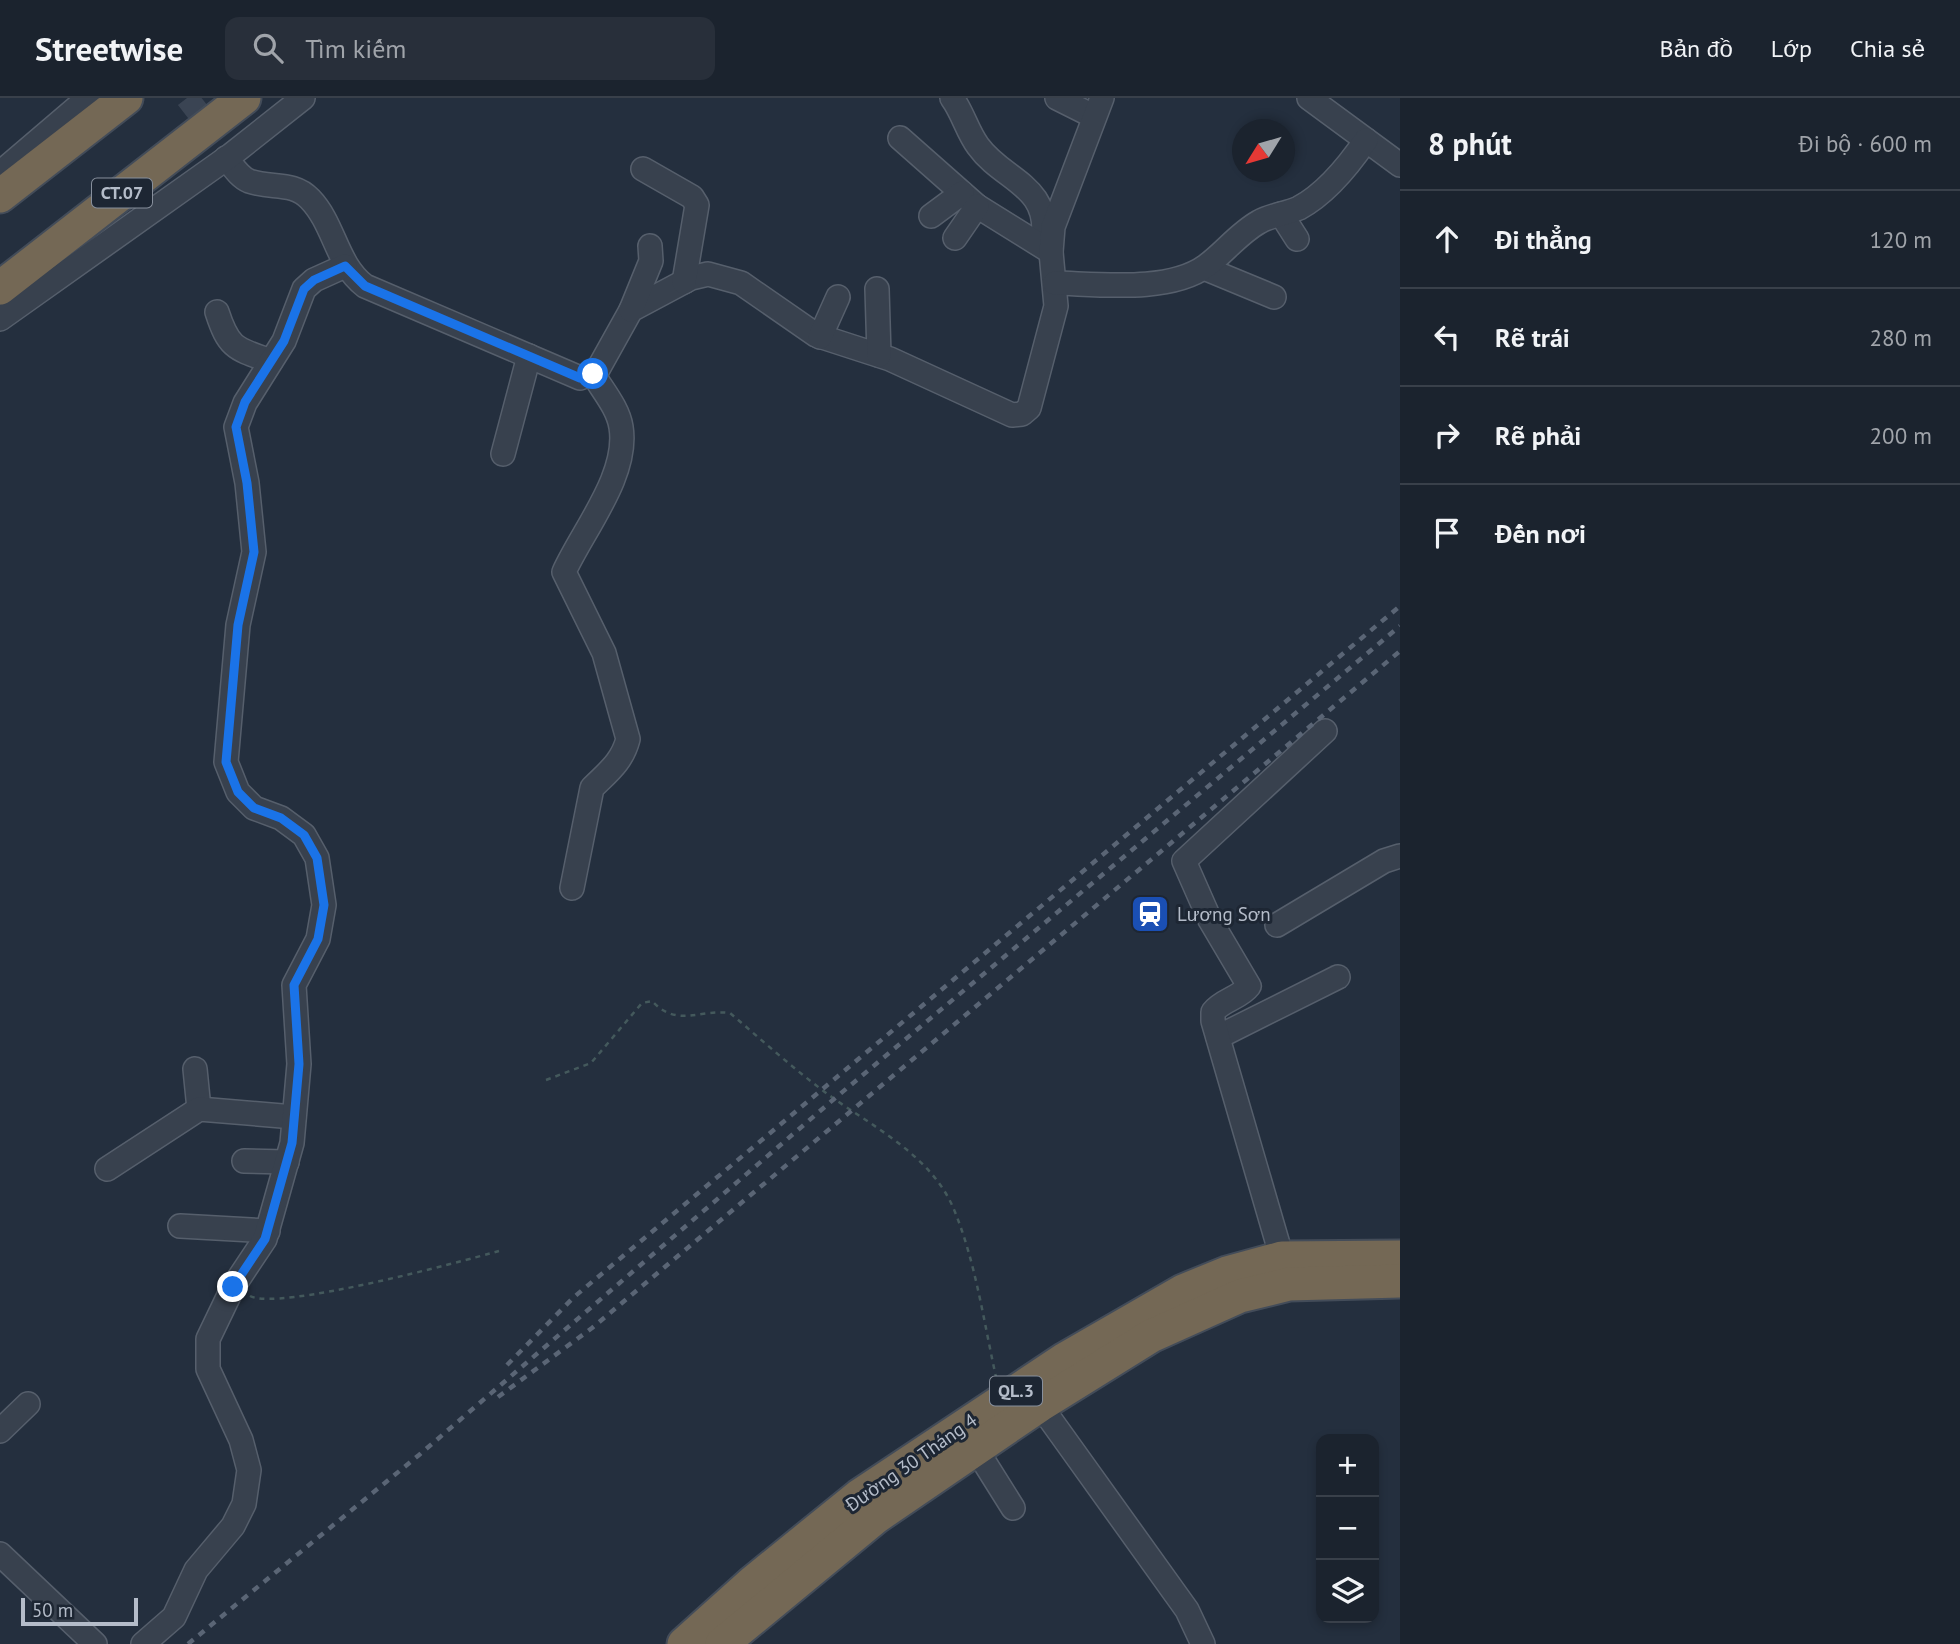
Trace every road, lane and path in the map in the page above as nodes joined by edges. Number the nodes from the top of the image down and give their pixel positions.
1 (88, 98) edge
2 (126, 98) edge
3 (244, 98) edge
4 (303, 98) edge
5 (952, 98) edge
6 (1057, 98) edge
7 (1309, 98) edge
8 (1334, 105) edge
9 (1098, 107) edge
10 (900, 138) dead end
11 (1366, 140) junction
12 (225, 151) junction
13 (1398, 161) edge
14 (643, 169) dead end
15 (0, 173) edge
16 (0, 196) edge
17 (970, 200) junction
18 (1282, 214) junction
19 (931, 216) dead end
20 (955, 238) dead end
21 (1297, 239) dead end
22 (650, 246) dead end
23 (1046, 250) junction
24 (345, 266) junction
25 (1204, 268) junction
26 (684, 282) junction
27 (1055, 283) junction
28 (0, 288) edge
29 (877, 289) dead end
30 (838, 297) dead end
31 (1274, 297) dead end
32 (631, 310) junction
33 (217, 312) dead end
34 (0, 319) edge
35 (820, 337) junction
36 (879, 355) junction
37 (529, 356) junction
38 (271, 361) junction
39 (593, 374) junction
40 (503, 454) dead end
41 (1325, 731) dead end
42 (1400, 856) edge
43 (572, 888) dead end
44 (1277, 925) dead end
45 (1338, 977) dead end
46 (1218, 1037) junction
47 (195, 1069) dead end
48 (546, 1080) dead end
49 (199, 1109) junction
50 (294, 1117) junction
51 (244, 1161) dead end
52 (286, 1162) junction
53 (107, 1169) dead end
54 (180, 1226) dead end
55 (268, 1231) junction
56 (499, 1251) dead end
57 (1400, 1257) edge
58 (1285, 1271) junction
59 (1400, 1281) edge
60 (233, 1287) junction
61 (1001, 1401) junction
62 (28, 1404) dead end
63 (1040, 1405) junction
64 (0, 1432) edge
65 (976, 1449) junction
66 (1013, 1508) dead end
67 (0, 1553) edge
68 (95, 1644) edge
69 (143, 1644) edge
70 (684, 1644) edge
71 (722, 1644) edge
72 (1203, 1644) edge

1 - 15 street
2 - 16 highway
3 - 28 highway, CT.07
4 - 12 street
5 - 23 street
6 - 9 street
7 - 8 street
8 - 11 street
9 - 23 street
10 - 17 street
11 - 13 street
11 - 18 street
12 - 24 street
12 - 34 street
14 - 26 street
17 - 19 street
17 - 20 street
17 - 23 street
18 - 21 street
18 - 25 street
22 - 32 street
23 - 27 street
24 - 37 street
24 - 38 street
25 - 27 street
25 - 31 street
26 - 32 street
26 - 35 street
27 - 36 street
29 - 36 street
30 - 35 street
32 - 39 street
33 - 38 street
35 - 36 street
37 - 39 street
37 - 40 street
38 - 50 street
39 - 43 street
41 - 46 street
42 - 44 street
45 - 46 street
46 - 58 street
47 - 49 street
48 - 61 path
49 - 50 street
49 - 53 street
50 - 52 street
51 - 52 street
52 - 55 street
54 - 55 street
55 - 60 street
56 - 60 path
57 - 58 highway, Đường 30 Tháng 4 / QL.3
58 - 59 highway, Đường 30 Tháng 4 / QL.3
58 - 61 highway, Đường 30 Tháng 4 / QL.3
58 - 63 highway, Đường 30 Tháng 4 / QL.3
60 - 69 street
61 - 70 highway, Đường 30 Tháng 4 / QL.3
62 - 64 street
63 - 65 highway, Đường 30 Tháng 4 / QL.3
63 - 72 street
65 - 66 street
65 - 71 highway, Đường 30 Tháng 4 / QL.3
67 - 68 street

